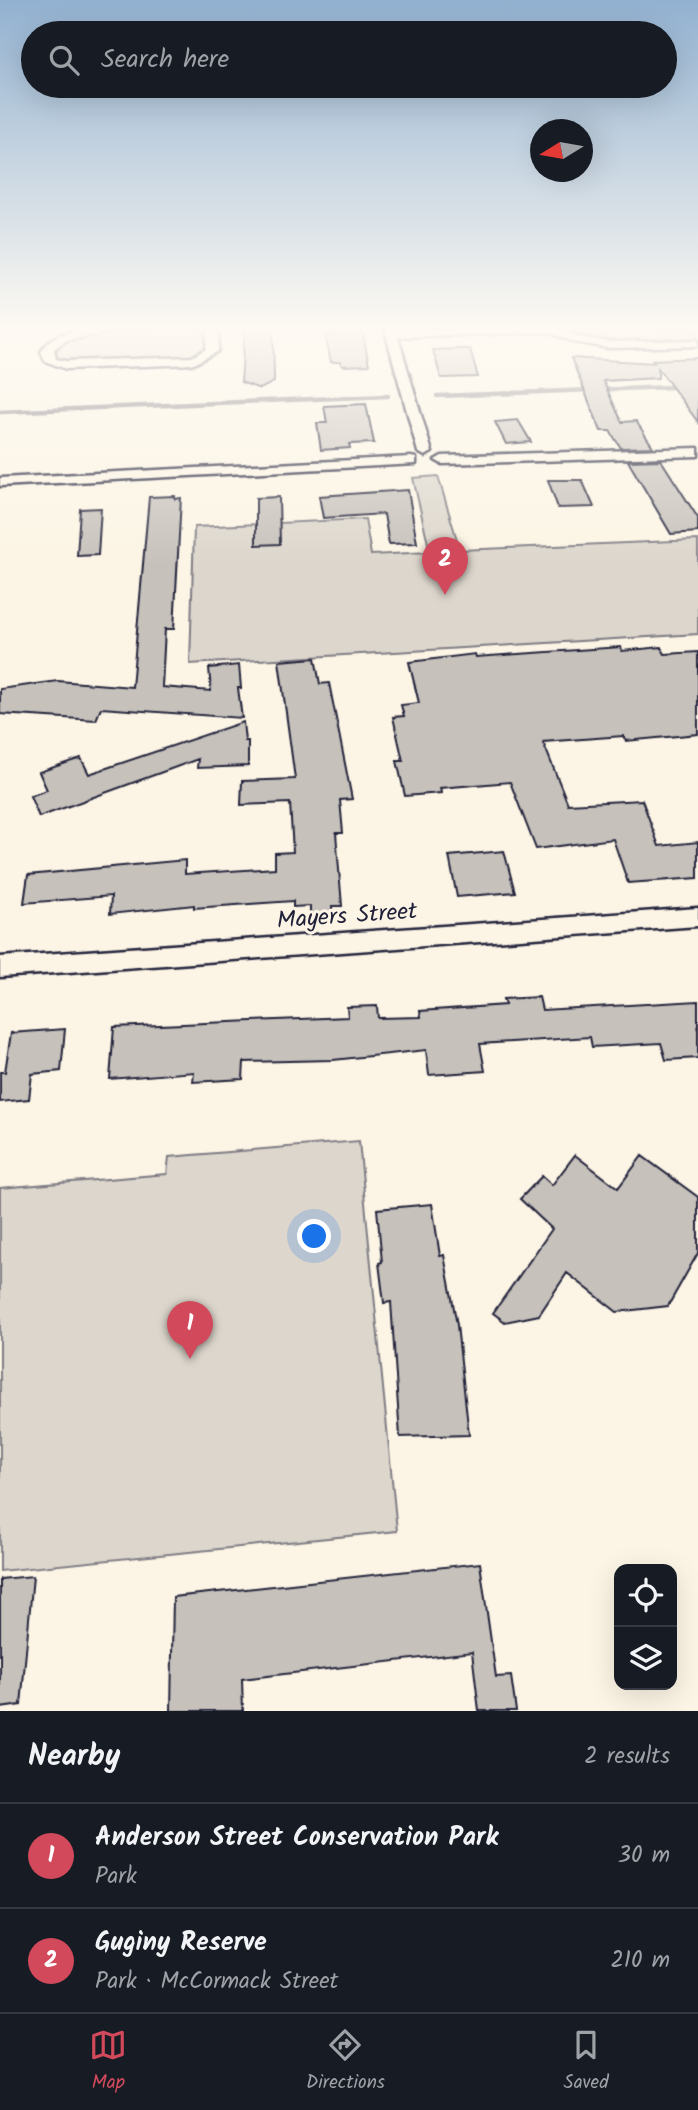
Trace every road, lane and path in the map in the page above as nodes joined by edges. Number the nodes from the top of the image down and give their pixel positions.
1 (412, 407) edge
2 (425, 452) junction
3 (698, 452) edge
4 (442, 460) junction
5 (421, 465) junction
6 (0, 482) edge
7 (698, 917) edge
8 (0, 967) edge

1 - 2 street
2 - 4 street
2 - 5 street
3 - 4 street
4 - 5 street
5 - 6 street
7 - 8 street, Mayers Street

